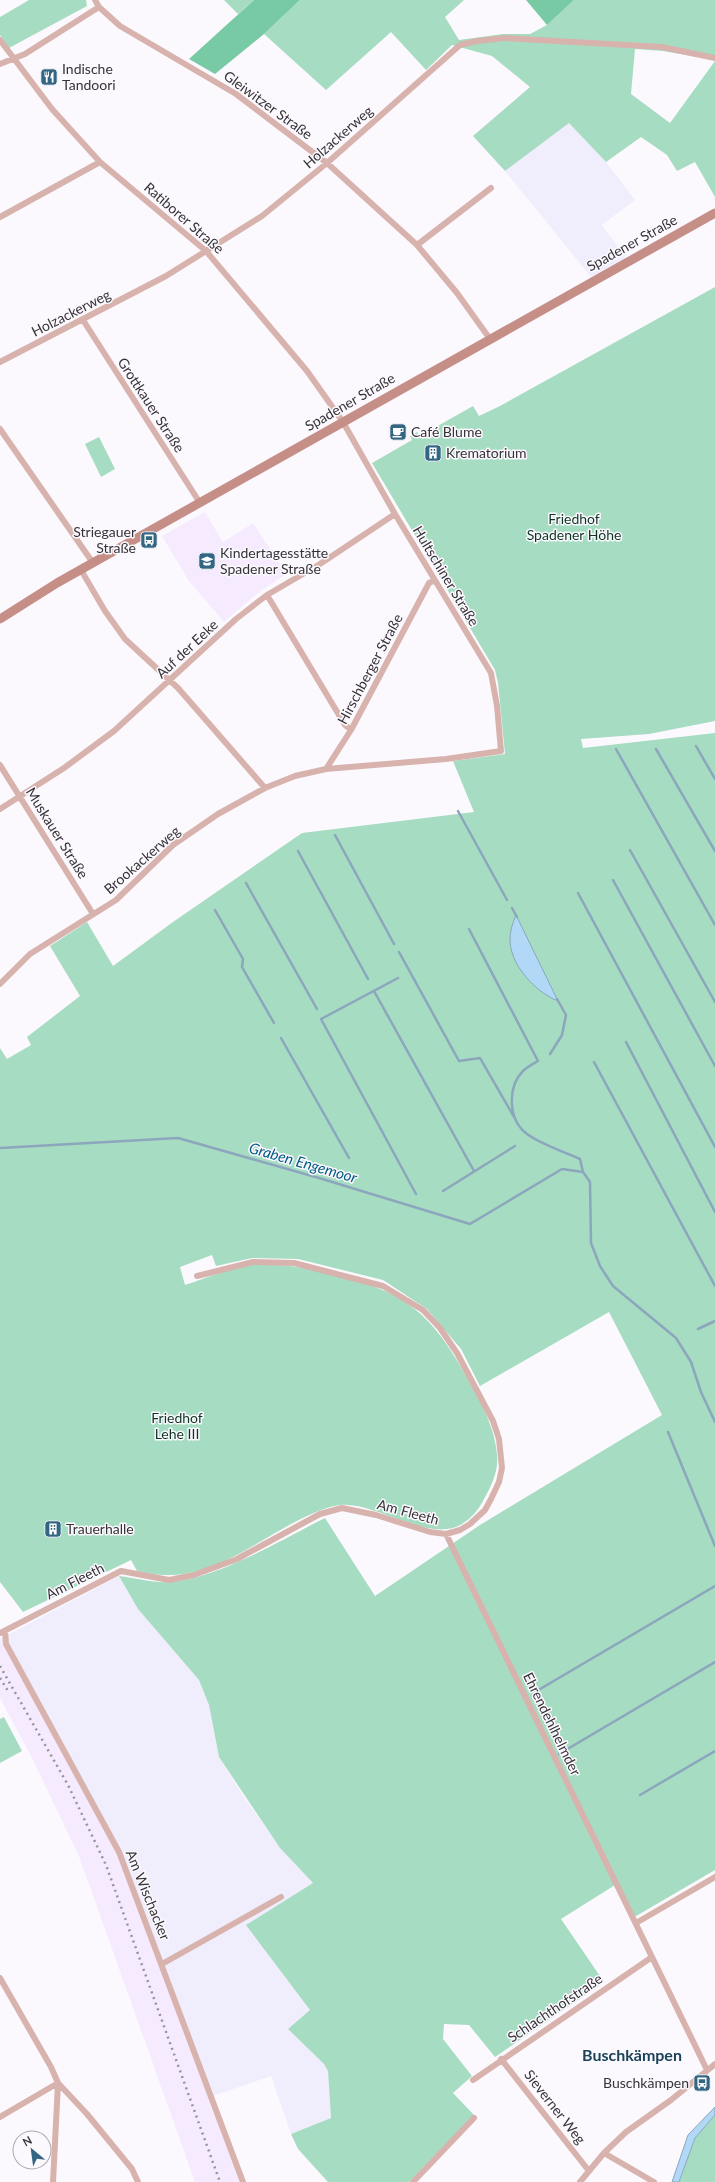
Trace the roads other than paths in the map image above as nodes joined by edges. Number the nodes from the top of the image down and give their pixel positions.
1 (95, 0) edge
2 (100, 7) junction
3 (0, 40) edge
4 (14, 58) junction
5 (715, 58) edge
6 (0, 64) edge
7 (100, 162) junction
8 (327, 163) junction
9 (491, 188) dead end
10 (715, 212) edge
11 (0, 217) edge
12 (417, 245) junction
13 (206, 251) junction
14 (83, 320) junction
15 (490, 340) junction
16 (0, 362) edge
17 (343, 422) junction
18 (0, 428) edge
19 (200, 503) junction
20 (395, 514) junction
21 (93, 563) junction
22 (81, 570) junction
23 (435, 580) junction
24 (267, 595) junction
25 (0, 618) edge
26 (169, 682) junction
27 (351, 730) junction
28 (501, 750) joint
29 (0, 765) edge
30 (326, 770) junction
31 (265, 788) junction
32 (20, 796) junction
33 (0, 809) edge
34 (93, 914) junction
35 (0, 984) edge
36 (197, 1276) dead end
37 (446, 1534) junction
38 (2, 1632) edge
39 (715, 1877) edge
40 (281, 1897) dead end
41 (636, 1923) junction
42 (652, 1957) junction
43 (162, 1964) junction
44 (0, 1978) edge
45 (3, 1990) edge
46 (501, 2059) junction
47 (715, 2064) edge
48 (707, 2070) junction
49 (473, 2080) dead end
50 (58, 2083) junction
51 (0, 2117) edge
52 (474, 2118) dead end
53 (604, 2153) junction
54 (589, 2171) junction
55 (53, 2182) edge
56 (138, 2182) edge
57 (243, 2182) edge
58 (413, 2182) edge
59 (580, 2182) edge
60 (654, 2182) edge

1 - 2 street, Gleiwitzer Straße
2 - 4 street
2 - 8 street, Gleiwitzer Straße
3 - 4 street, Ratiborer Straße
4 - 6 street
4 - 7 street, Ratiborer Straße
5 - 8 street, Holzackerweg
7 - 11 street
7 - 13 street, Ratiborer Straße
8 - 12 street, Gleiwitzer Straße
8 - 13 street, Holzackerweg
9 - 12 street
10 - 15 street, Spadener Straße
12 - 15 street, Gleiwitzer Straße
13 - 14 street, Holzackerweg
13 - 17 street, Ratiborer Straße
14 - 16 street, Holzackerweg
14 - 19 street, Grottkauer Straße
15 - 17 street, Spadener Straße
17 - 19 street, Spadener Straße
17 - 20 street, Hultschiner Straße
18 - 21 street
19 - 21 street, Spadener Straße
20 - 23 street, Hultschiner Straße
20 - 24 street, Auf der Eeke
21 - 22 street, Spadener Straße
22 - 25 street, Spadener Straße
22 - 26 street
23 - 27 street, Hirschberger Straße
23 - 28 street, Hultschiner Straße
24 - 26 street, Auf der Eeke
24 - 27 street
26 - 31 street
26 - 32 street, Auf der Eeke
27 - 30 street, Hirschberger Straße
28 - 30 street, Brookackerweg
29 - 32 street, Muskauer Straße
30 - 31 street, Brookackerweg
31 - 34 street, Brookackerweg
32 - 33 street, Auf der Eeke
32 - 34 street, Muskauer Straße
34 - 35 street, Brookackerweg
36 - 37 street, Am Fleeth
37 - 38 street, Am Fleeth
37 - 41 street, Ehrendehlhelmder
38 - 43 street, Am Wischacker
39 - 41 street
40 - 43 street
41 - 42 street, Ehrendehlhelmder
42 - 46 street, Schlachthofstraße
42 - 48 street, Ehrendehlhelmder
43 - 57 street, Am Wischacker
44 - 45 street
45 - 50 street
46 - 49 street, Schlachthofstraße
46 - 54 street, Sieverner Weg
47 - 48 street
48 - 53 street
50 - 51 street
50 - 55 street
50 - 56 street
52 - 58 street
53 - 54 street
53 - 60 street
54 - 59 street

